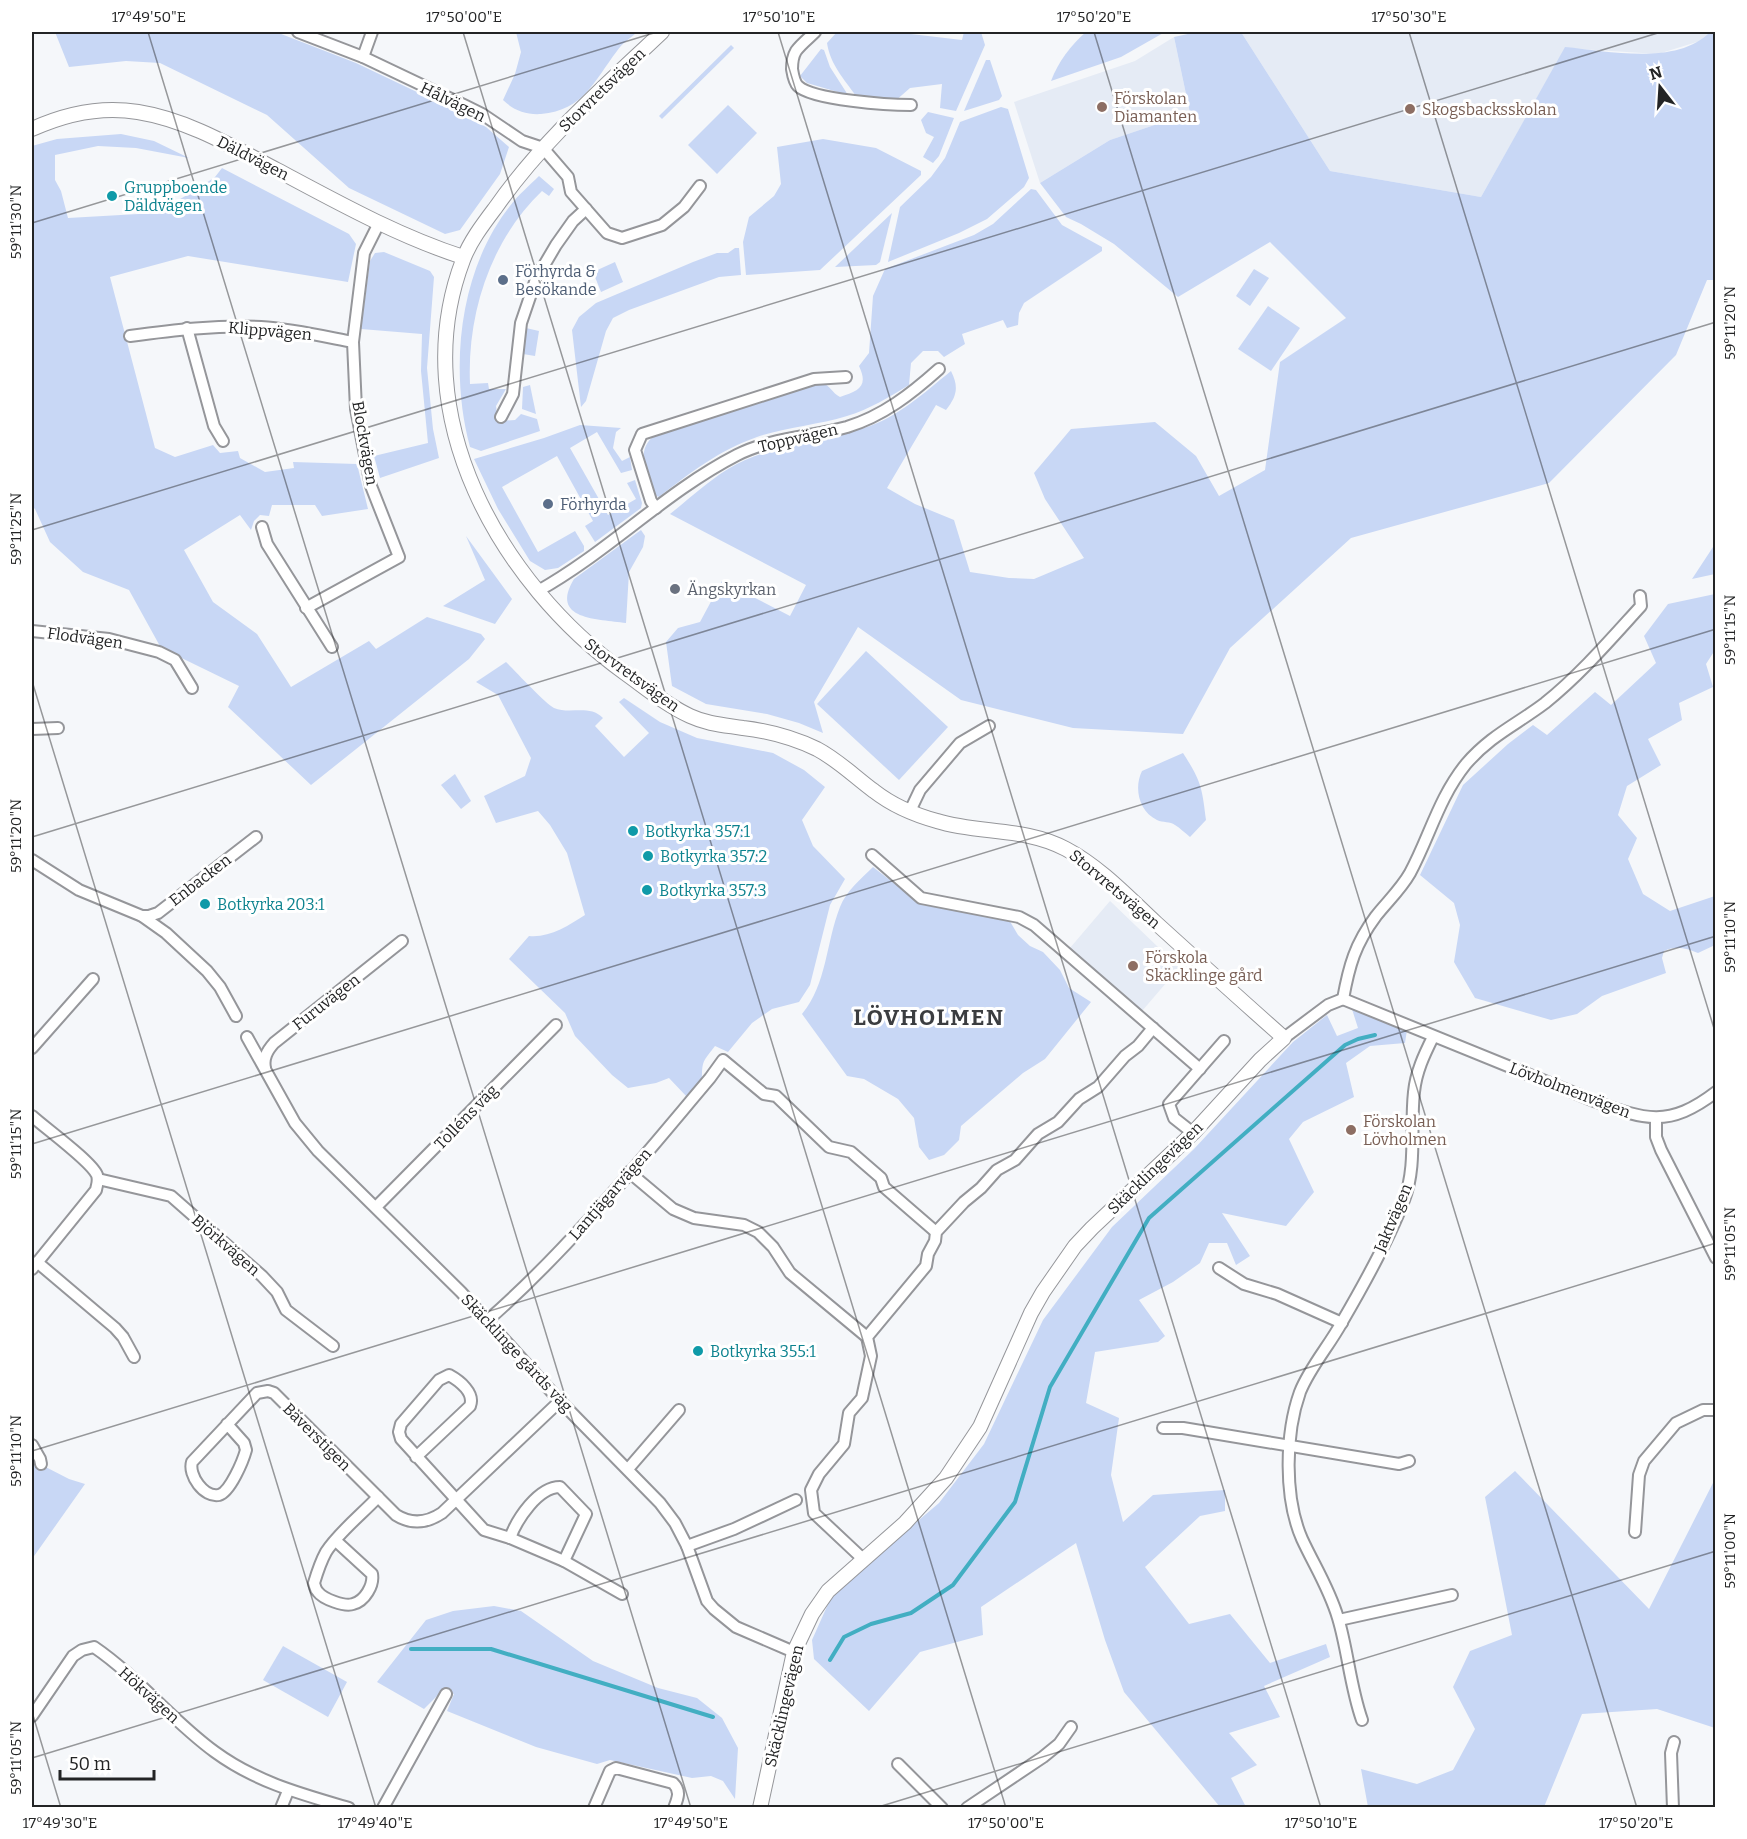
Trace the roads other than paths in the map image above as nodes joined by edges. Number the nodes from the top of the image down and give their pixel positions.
1 (298, 32) edge
2 (372, 32) edge
3 (662, 32) edge
4 (815, 32) edge
5 (363, 57) junction
6 (911, 105) dead end
7 (32, 129) edge
8 (543, 148) junction
9 (700, 186) dead end
10 (586, 210) junction
11 (379, 223) junction
12 (463, 258) junction
13 (187, 328) junction
14 (130, 336) dead end
15 (353, 342) junction
16 (939, 369) dead end
17 (846, 377) dead end
18 (501, 417) dead end
19 (223, 441) dead end
20 (656, 508) junction
21 (262, 527) dead end
22 (538, 591) junction
23 (1640, 596) dead end
24 (306, 608) junction
25 (32, 631) edge
26 (332, 647) dead end
27 (192, 688) dead end
28 (988, 726) dead end
29 (58, 728) dead end
30 (32, 729) edge
31 (910, 811) junction
32 (256, 837) dead end
33 (872, 855) dead end
34 (32, 860) edge
35 (142, 916) junction
36 (402, 941) dead end
37 (93, 979) dead end
38 (1343, 999) junction
39 (236, 1016) dead end
40 (556, 1025) dead end
41 (1154, 1028) junction
42 (247, 1037) dead end
43 (1433, 1037) junction
44 (1284, 1038) junction
45 (1224, 1041) dead end
46 (32, 1048) edge
47 (1200, 1069) junction
48 (266, 1071) junction
49 (1716, 1092) edge
50 (32, 1116) edge
51 (1656, 1118) junction
52 (1193, 1133) junction
53 (629, 1172) junction
54 (98, 1179) junction
55 (376, 1207) junction
56 (936, 1232) junction
57 (1716, 1257) edge
58 (34, 1266) edge
59 (1219, 1268) dead end
60 (488, 1320) junction
61 (1342, 1323) junction
62 (867, 1337) junction
63 (333, 1346) dead end
64 (134, 1357) dead end
65 (560, 1401) junction
66 (679, 1410) dead end
67 (1716, 1410) edge
68 (227, 1424) junction
69 (1163, 1428) dead end
70 (32, 1445) edge
71 (1288, 1447) junction
72 (416, 1457) junction
73 (1409, 1461) dead end
74 (41, 1464) dead end
75 (627, 1469) junction
76 (378, 1497) junction
77 (454, 1500) junction
78 (796, 1500) dead end
79 (1635, 1532) dead end
80 (510, 1538) junction
81 (336, 1541) junction
82 (687, 1546) junction
83 (863, 1559) junction
84 (564, 1561) junction
85 (622, 1594) dead end
86 (1452, 1595) dead end
87 (1339, 1620) junction
88 (794, 1652) junction
89 (446, 1694) dead end
90 (32, 1716) edge
91 (1362, 1720) dead end
92 (1071, 1727) dead end
93 (1674, 1742) dead end
94 (898, 1764) dead end
95 (288, 1791) junction
96 (281, 1808) edge
97 (349, 1808) edge
98 (383, 1808) edge
99 (594, 1808) edge
100 (674, 1808) edge
101 (760, 1808) edge
102 (942, 1808) edge
103 (967, 1808) edge
104 (1673, 1808) edge

1 - 5 street, Hålvägen
2 - 5 street
3 - 8 street, Storvretsvägen
4 - 6 street
5 - 8 street, Hålvägen
7 - 11 street, Däldvägen
8 - 10 street
8 - 12 street, Storvretsvägen
9 - 10 street
10 - 18 street
11 - 12 street, Däldvägen
11 - 15 street, Blockvägen
12 - 22 street, Storvretsvägen
13 - 14 street, Klippvägen
13 - 15 street, Klippvägen
13 - 19 street
15 - 24 street, Blockvägen
16 - 20 street, Toppvägen
17 - 20 street
20 - 22 street, Toppvägen
21 - 24 street
22 - 31 street, Storvretsvägen
23 - 38 street
24 - 26 street
25 - 27 street, Flodvägen
28 - 31 street
29 - 30 street
31 - 44 street, Storvretsvägen
32 - 35 street, Enbacken
33 - 41 street
34 - 35 street
35 - 39 street
36 - 48 street, Furuvägen
37 - 46 street
38 - 43 street, Lövholmenvägen
38 - 44 street, Skäcklingevägen
40 - 55 street, Tolléns väg
41 - 47 street
41 - 56 street
42 - 48 street, Skäcklinge gårds väg
43 - 51 street, Lövholmenvägen
43 - 61 street, Jaktvägen
44 - 52 street, Skäcklingevägen
45 - 47 street
47 - 52 street
48 - 55 street, Skäcklinge gårds väg
49 - 51 street
50 - 54 street
51 - 57 street
52 - 83 street, Skäcklingevägen
53 - 56 street, Lantjägarvägen
53 - 60 street, Lantjägarvägen
53 - 62 street
54 - 58 street
54 - 63 street, Björkvägen
55 - 60 street, Skäcklinge gårds väg
56 - 62 street
58 - 64 street
59 - 61 street
60 - 65 street, Skäcklinge gårds väg
61 - 71 street, Jaktvägen
62 - 83 street
65 - 75 street, Skäcklinge gårds väg
65 - 77 street, Bäverstigen
66 - 75 street
67 - 79 street
68 - 68 street, Bäverstigen
68 - 76 street, Bäverstigen
69 - 71 street
70 - 74 street
71 - 73 street
71 - 87 street, Jaktvägen
72 - 72 street
72 - 77 street
75 - 82 street, Skäcklinge gårds väg
76 - 77 street, Bäverstigen
76 - 81 street
77 - 80 street
78 - 82 street
80 - 84 street
80 - 84 street
81 - 81 street
82 - 88 street, Skäcklinge gårds väg
83 - 88 street, Skäcklingevägen
84 - 85 street
86 - 87 street
87 - 91 street, Jaktvägen
88 - 101 street, Skäcklingevägen
89 - 98 street
90 - 95 street, Hökvägen
92 - 103 street
93 - 104 street
94 - 102 street
95 - 96 street
95 - 97 street, Hökvägen
99 - 100 street

